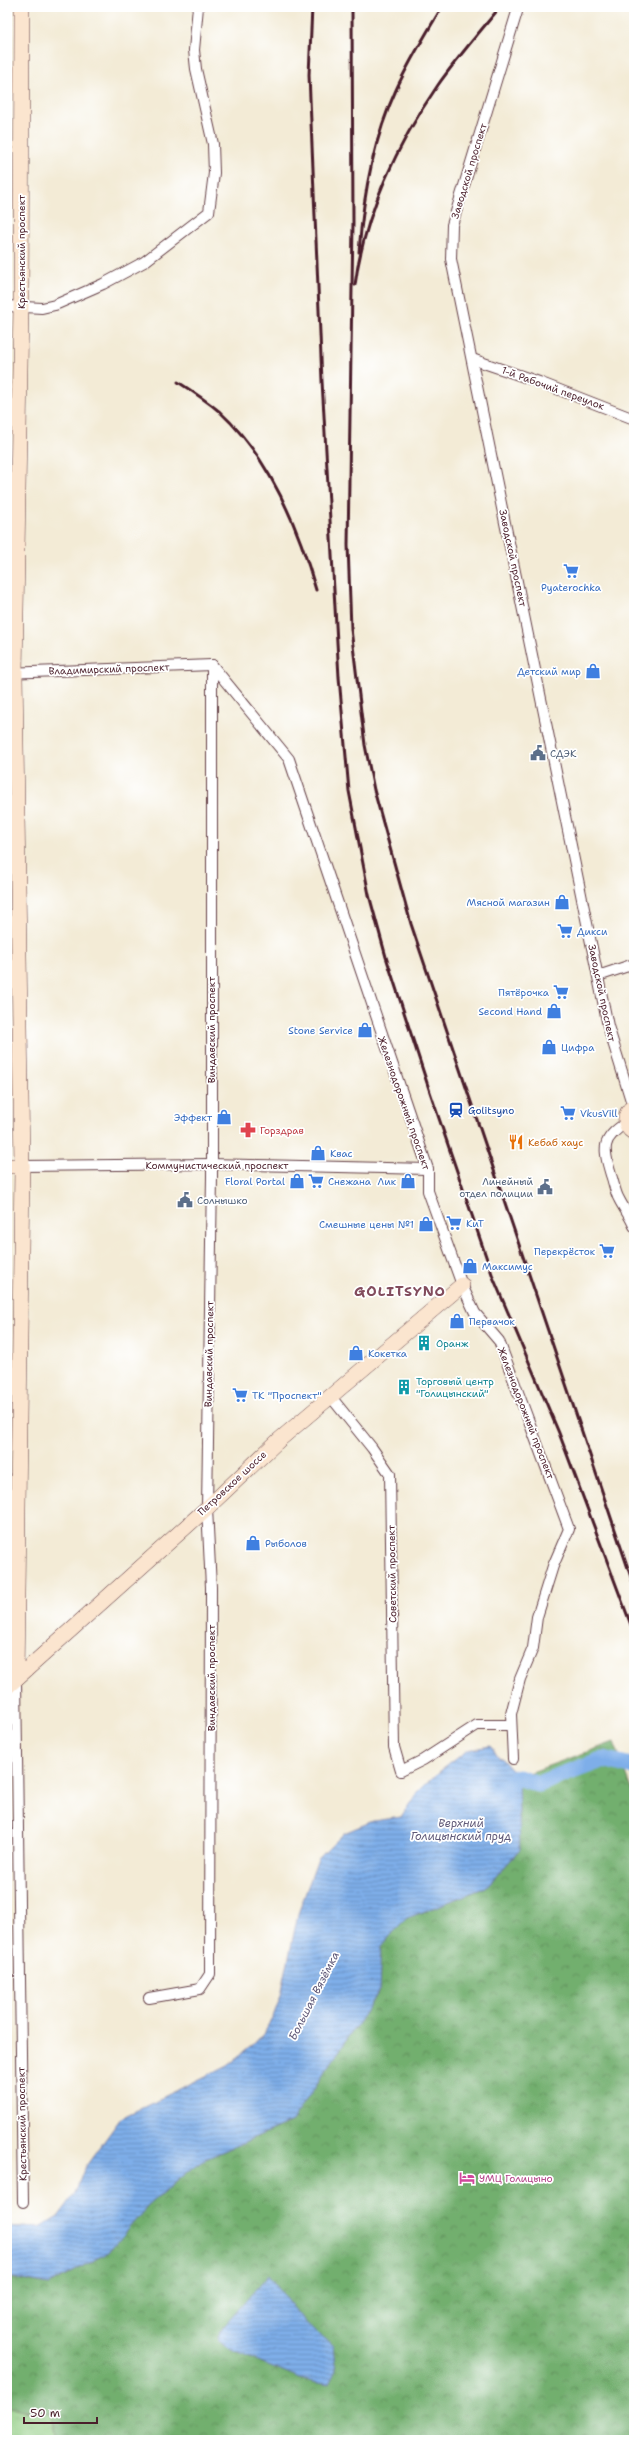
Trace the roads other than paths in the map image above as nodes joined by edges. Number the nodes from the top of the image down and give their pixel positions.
1 (22, 7) edge
2 (198, 7) edge
3 (517, 12) dead end
4 (14, 306) edge
5 (472, 359) junction
6 (634, 419) edge
7 (212, 665) junction
8 (11, 673) edge
9 (634, 964) edge
10 (598, 976) junction
11 (633, 1106) edge
12 (630, 1128) edge
13 (211, 1164) junction
14 (7, 1166) edge
15 (22, 1166) junction
16 (428, 1169) junction
17 (634, 1226) edge
18 (462, 1285) junction
19 (331, 1397) junction
20 (207, 1508) junction
21 (11, 1683) edge
22 (510, 1725) junction
23 (514, 1760) dead end
24 (149, 1998) dead end
25 (23, 2202) dead end

1 - 4 street, Крестьянский проспект
2 - 4 street
3 - 5 street, Заводской проспект
4 - 8 street, Крестьянский проспект
5 - 6 street, 1-й Рабочий переулок
5 - 10 street, Заводской проспект
7 - 8 street, Владимирский проспект
7 - 13 street, Виндавский проспект
7 - 16 street, Железнодорожный проспект
8 - 15 street, Крестьянский проспект
9 - 10 street
10 - 11 street, Заводской проспект
11 - 12 street
12 - 17 street
13 - 15 street, Коммунистический проспект
13 - 16 street, Коммунистический проспект
13 - 20 street, Виндавский проспект
14 - 15 street, Коммунистический проспект
15 - 21 street, Крестьянский проспект
16 - 18 street, Железнодорожный проспект
18 - 19 street, Петровское шоссе
18 - 22 street, Железнодорожный проспект
19 - 20 street, Петровское шоссе
19 - 22 street, Советский проспект
20 - 21 street, Петровское шоссе
20 - 24 street, Виндавский проспект
21 - 25 street, Крестьянский проспект
22 - 23 street, Железнодорожный проспект

